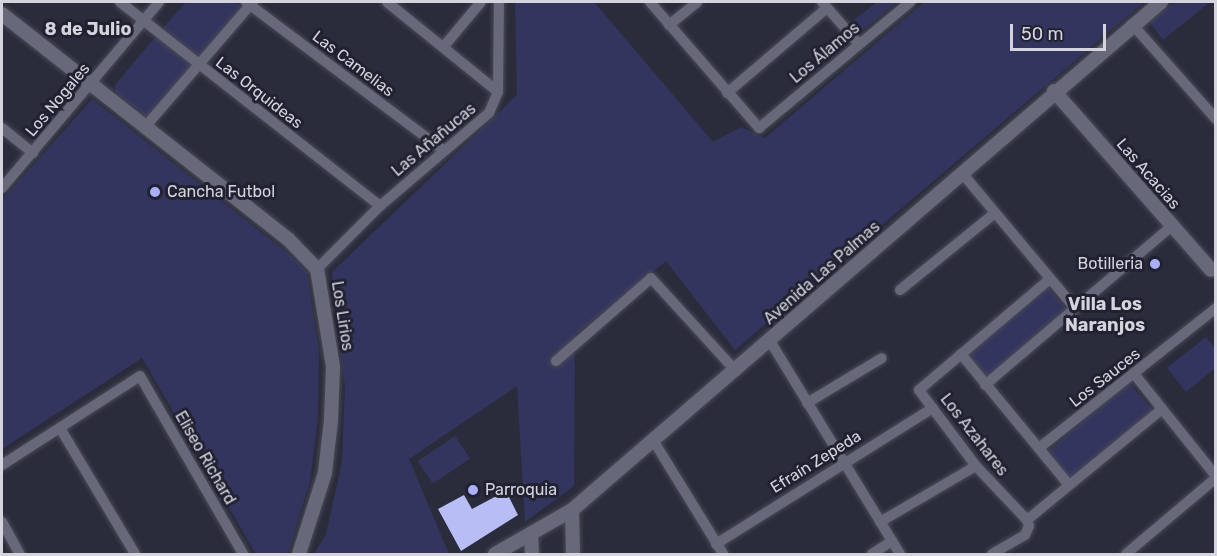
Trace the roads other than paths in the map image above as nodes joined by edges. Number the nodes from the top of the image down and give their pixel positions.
1 (120, 2) edge
2 (159, 2) edge
3 (481, 2) edge
4 (499, 2) edge
5 (650, 2) edge
6 (697, 2) edge
7 (910, 2) edge
8 (1161, 2) edge
9 (249, 3) edge
10 (392, 3) edge
11 (824, 4) edge
12 (2, 14) edge
13 (142, 20) junction
14 (1132, 24) junction
15 (669, 25) junction
16 (859, 44) junction
17 (445, 45) junction
18 (198, 65) junction
19 (91, 84) junction
20 (1054, 91) junction
21 (498, 92) junction
22 (726, 93) junction
23 (1214, 113) edge
24 (145, 127) junction
25 (2, 128) edge
26 (443, 150) junction
27 (33, 153) junction
28 (962, 173) junction
29 (2, 188) edge
30 (380, 206) junction
31 (995, 213) junction
32 (1172, 226) junction
33 (317, 269) junction
34 (1214, 272) edge
35 (1050, 279) junction
36 (900, 290) dead end
37 (1075, 308) junction
38 (1215, 308) edge
39 (770, 341) junction
40 (961, 354) junction
41 (882, 358) dead end
42 (556, 361) dead end
43 (735, 370) junction
44 (1135, 375) junction
45 (985, 385) junction
46 (807, 403) junction
47 (933, 408) junction
48 (1162, 409) junction
49 (60, 428) junction
50 (653, 440) junction
51 (1039, 448) junction
52 (843, 461) junction
53 (2, 465) edge
54 (976, 466) junction
55 (1215, 477) edge
56 (1068, 484) junction
57 (572, 510) junction
58 (2, 522) edge
59 (880, 522) junction
60 (1028, 523) junction
61 (531, 535) junction
62 (892, 541) junction
63 (716, 544) junction
64 (21, 555) edge
65 (135, 555) edge
66 (243, 555) edge
67 (299, 555) edge
68 (495, 555) edge
69 (532, 555) edge
70 (573, 555) edge
71 (723, 555) edge
72 (872, 555) edge
73 (900, 555) edge
74 (992, 555) edge
75 (1126, 555) edge

1 - 13 street, Las Orquideas
2 - 13 street, Los Nogales
3 - 17 street
4 - 21 street, Las Añañucas
5 - 15 street
6 - 15 street
7 - 16 street, Los Álamos
8 - 14 street, Avenida Las Palmas
9 - 18 street
9 - 26 street, Las Camelias
10 - 17 street
11 - 16 street
11 - 22 street, Los Álamos
12 - 19 street, Los Lirios
13 - 18 street, Las Orquideas
13 - 19 street, Los Nogales
14 - 20 street, Avenida Las Palmas
14 - 23 street
15 - 22 street
16 - 22 street, Los Álamos
17 - 21 street
18 - 24 street
18 - 30 street, Las Orquideas
19 - 24 street, Los Lirios
19 - 27 street, Los Nogales
20 - 28 street, Avenida Las Palmas
20 - 32 street, Las Acacias
21 - 26 street, Las Añañucas
24 - 33 street, Los Lirios
25 - 27 street
26 - 30 street, Las Añañucas
27 - 29 street, Los Nogales
28 - 31 street
28 - 39 street, Avenida Las Palmas
30 - 33 street, Las Añañucas
31 - 35 street
31 - 36 street
32 - 34 street, Las Acacias
32 - 37 street
33 - 67 street, Los Lirios
35 - 37 street
35 - 40 street
37 - 45 street
38 - 44 street, Los Sauces
39 - 43 street, Avenida Las Palmas
39 - 46 street
40 - 45 street
40 - 47 street, Los Azahares
41 - 46 street
42 - 43 street
43 - 50 street, Avenida Las Palmas
44 - 48 street
44 - 51 street, Los Sauces
45 - 51 street
46 - 52 street
47 - 52 street, Efraín Zepeda
47 - 54 street, Los Azahares
48 - 55 street
48 - 56 street
49 - 53 street
49 - 65 street
49 - 66 street, Eliseo Richard
50 - 57 street, Avenida Las Palmas
50 - 63 street
51 - 56 street
52 - 59 street
52 - 63 street, Efraín Zepeda
54 - 59 street
54 - 60 street, Los Azahares
55 - 75 street
56 - 60 street
57 - 61 street, Avenida Las Palmas
57 - 70 street
58 - 64 street
59 - 62 street
60 - 74 street
61 - 68 street, Avenida Las Palmas
61 - 69 street
62 - 72 street
62 - 73 street
63 - 71 street

